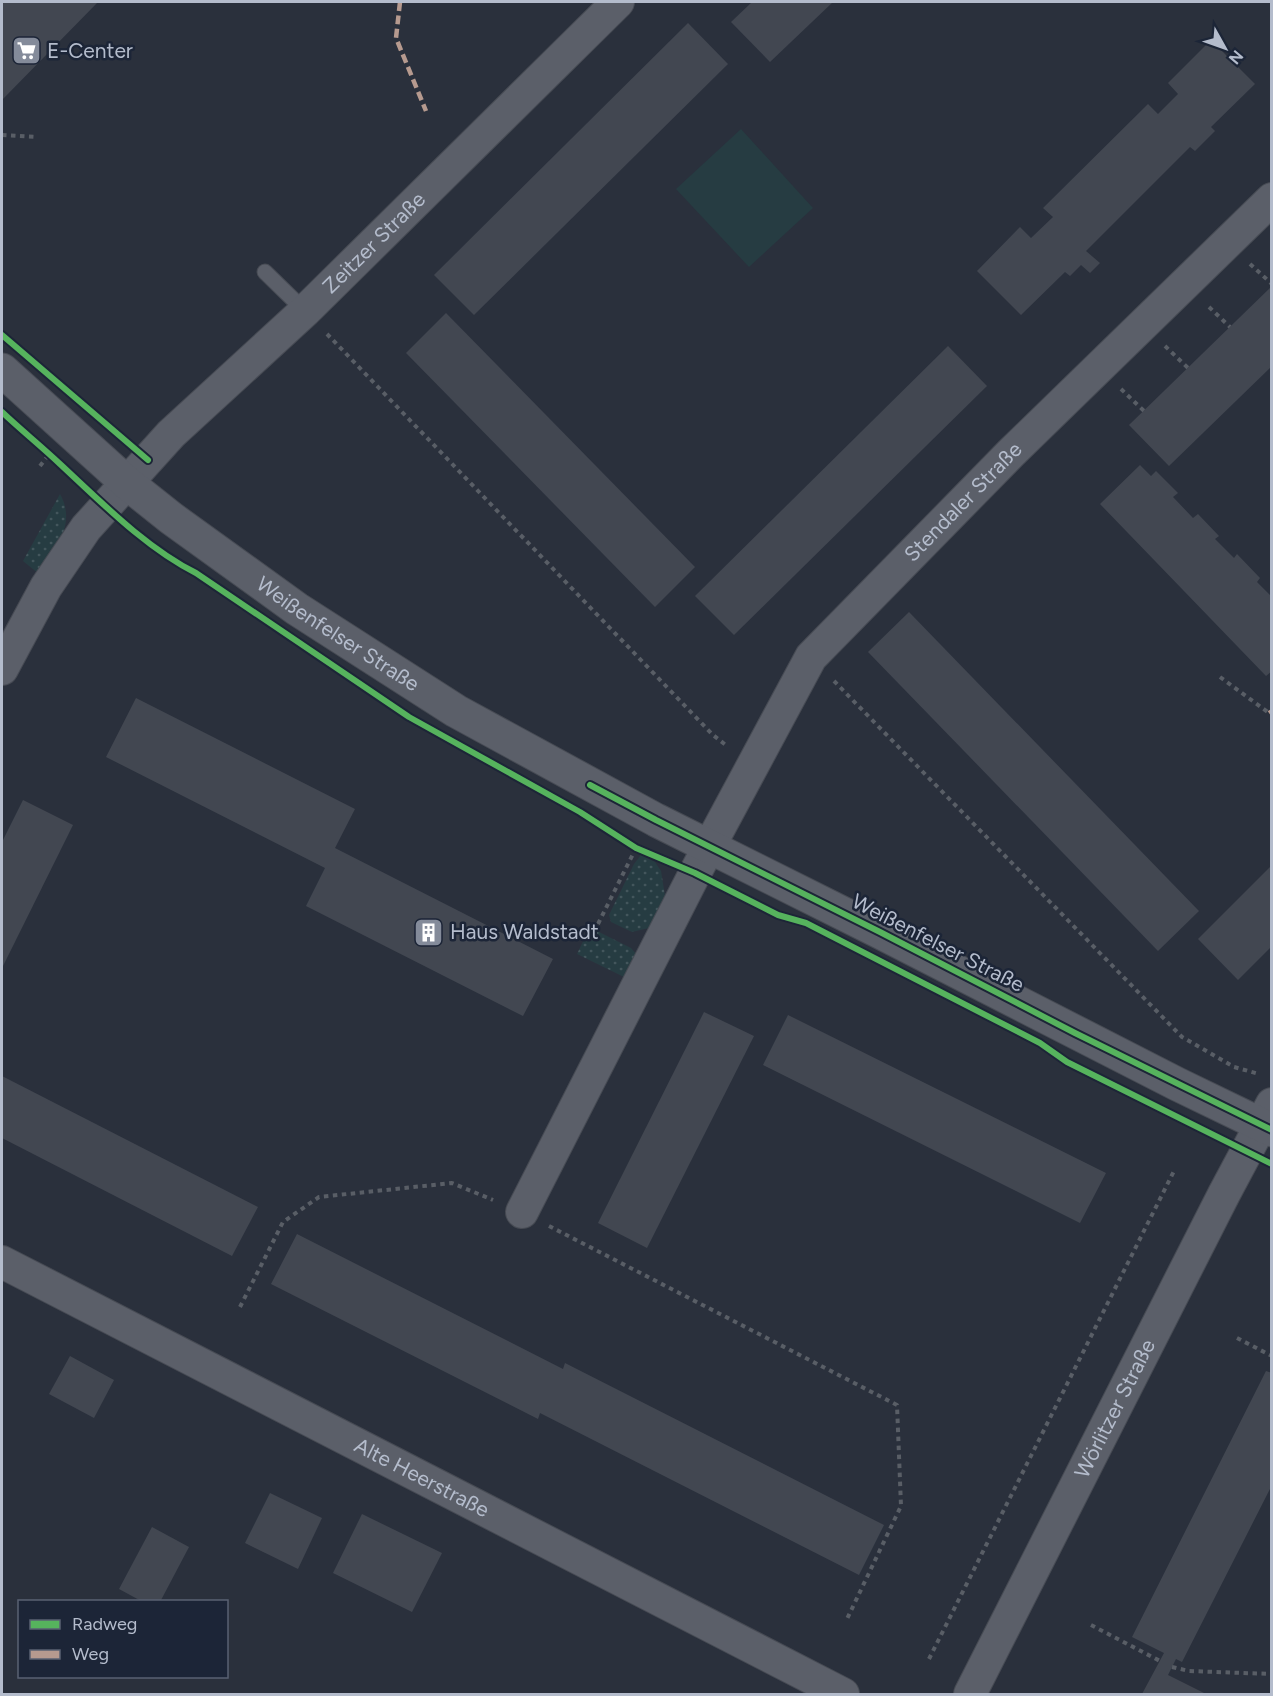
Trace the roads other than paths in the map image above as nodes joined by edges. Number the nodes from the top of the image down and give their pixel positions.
1 (618, 2) edge
2 (1272, 199) edge
3 (265, 272) dead end
4 (305, 311) junction
5 (2, 370) edge
6 (127, 483) junction
7 (2, 669) edge
8 (710, 847) junction
9 (1268, 1120) edge
10 (522, 1212) road end
11 (2, 1262) edge
12 (843, 1695) edge
13 (970, 1695) edge

1 - 4 street, Zeitzer Straße
2 - 8 street, Stendaler Straße
3 - 4 lane
4 - 6 street, Zeitzer Straße
5 - 6 street, Weißenfelser Straße
6 - 7 street, Zeitzer Straße
6 - 8 street, Weißenfelser Straße
8 - 9 street, Weißenfelser Straße
8 - 10 street
9 - 13 street, Wörlitzer Straße
11 - 12 street, Alte Heerstraße

